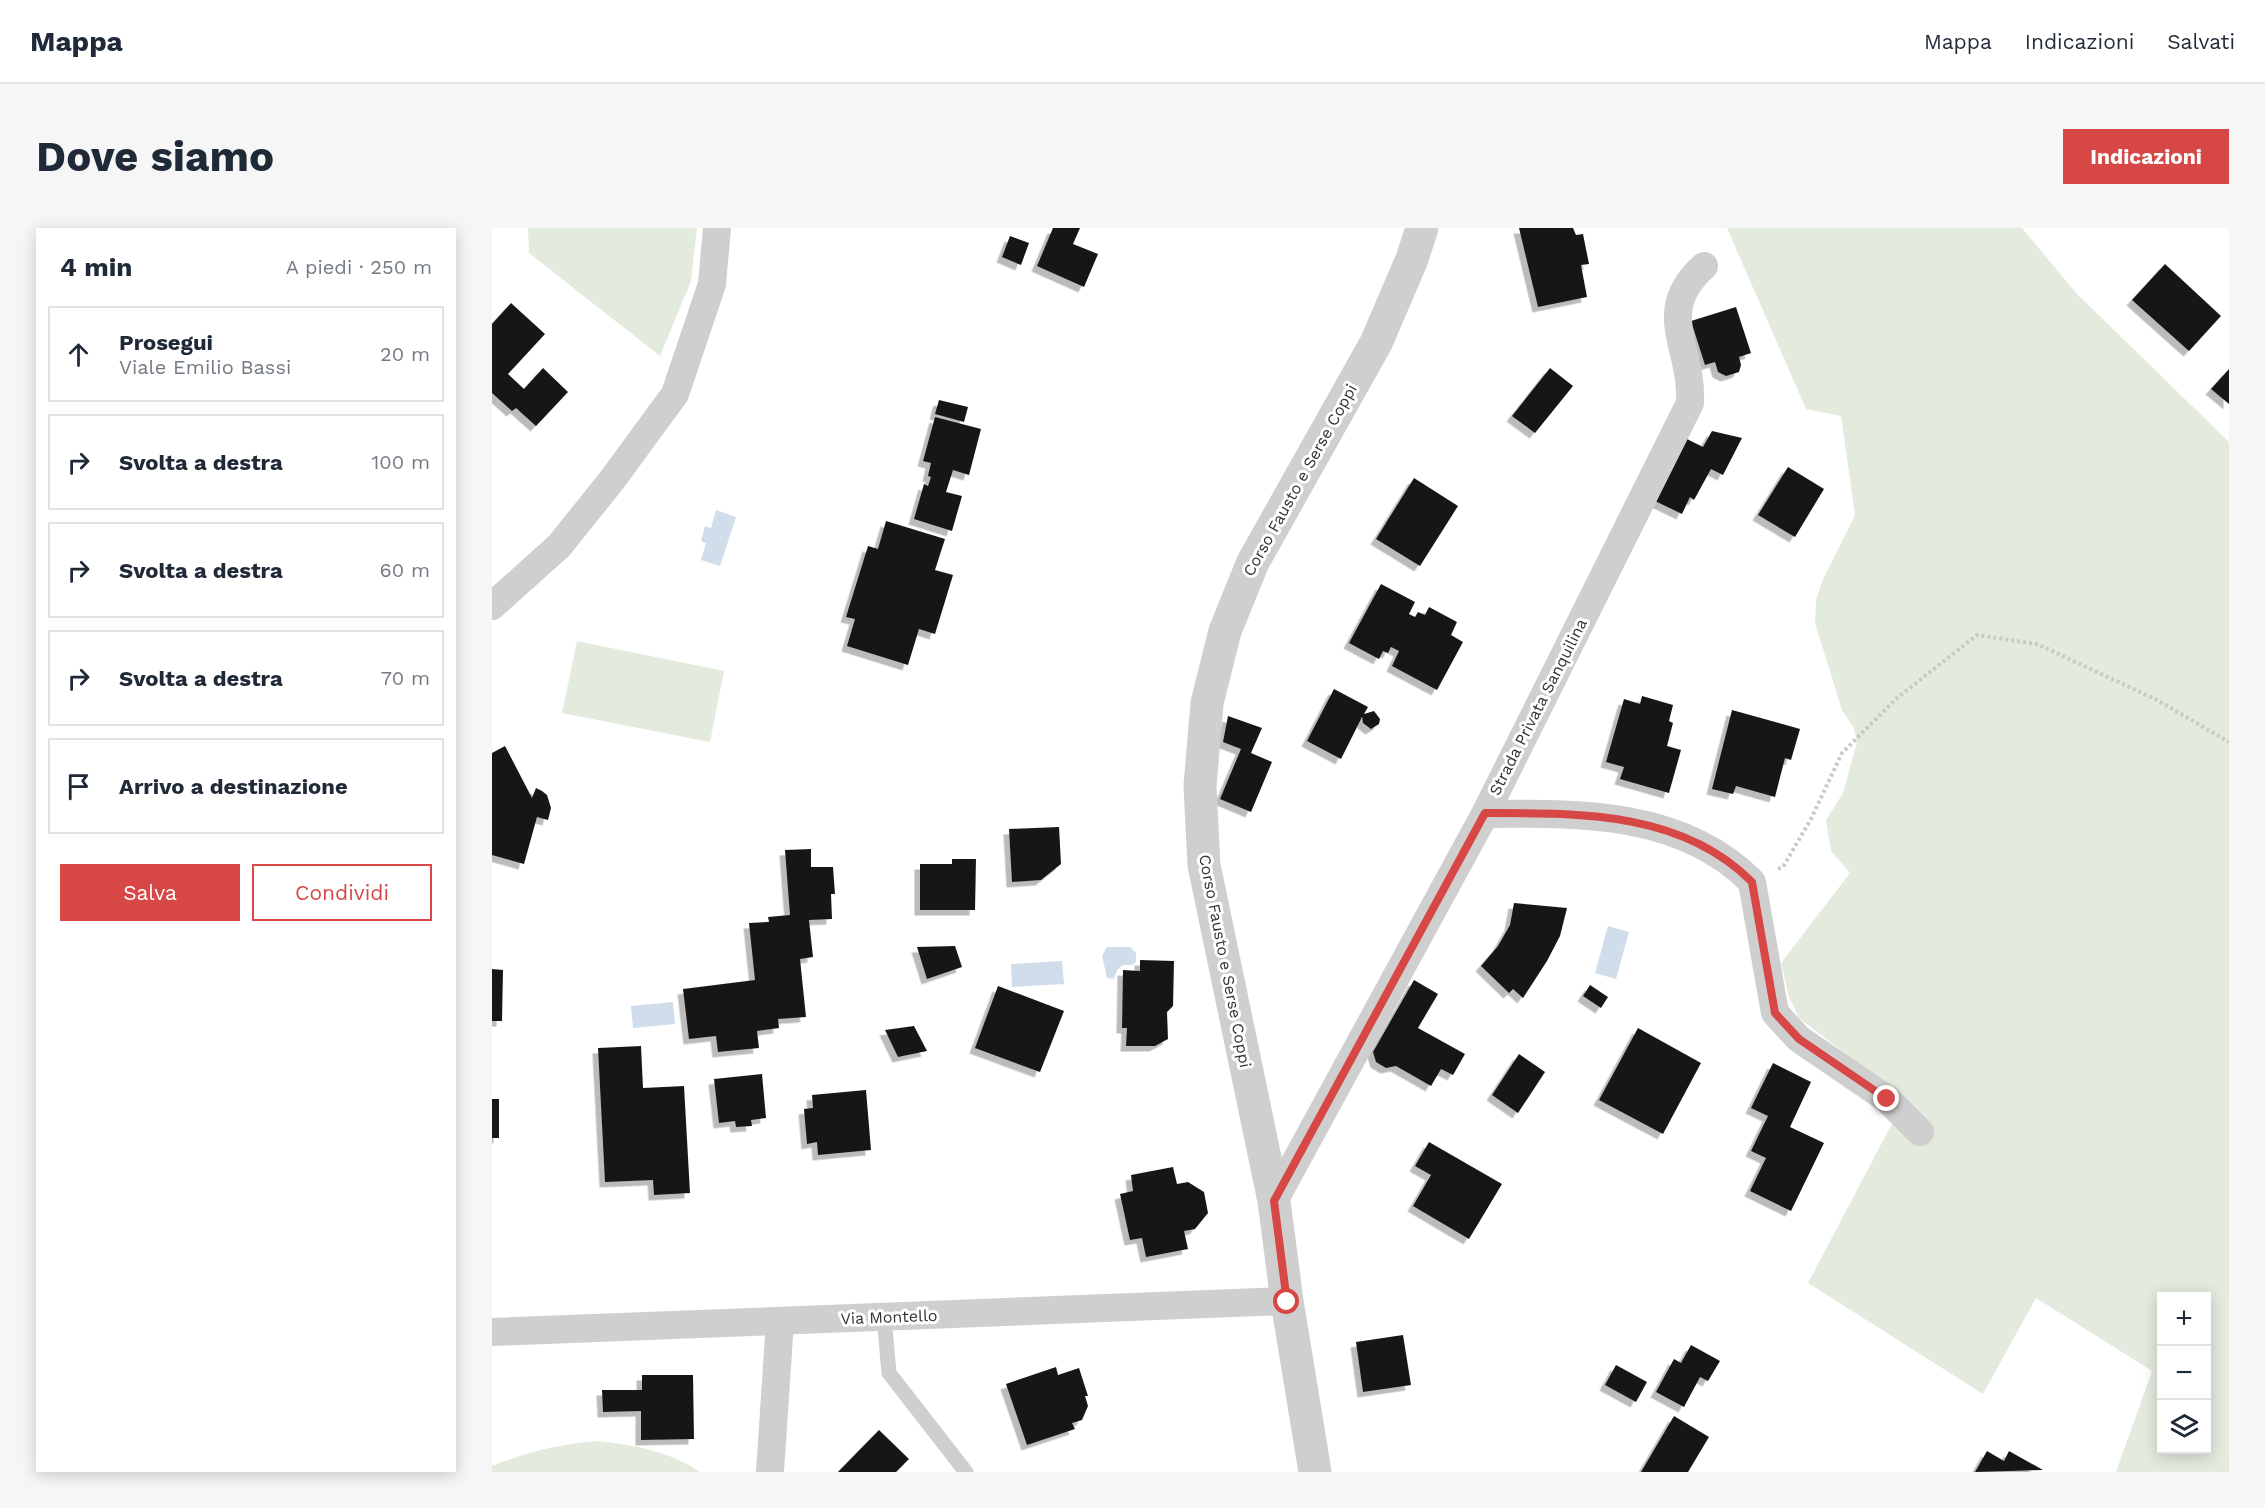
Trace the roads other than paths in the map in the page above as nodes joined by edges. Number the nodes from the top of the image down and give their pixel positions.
1 (717, 228) edge
2 (1422, 228) edge
3 (1704, 266) dead end
4 (492, 606) edge
5 (1485, 813) junction
6 (1920, 1132) dead end
7 (1274, 1201) junction
8 (1287, 1302) junction
9 (885, 1317) junction
10 (780, 1321) junction
11 (492, 1332) edge
12 (770, 1472) edge
13 (966, 1472) edge
14 (1315, 1472) edge

1 - 4 street
2 - 7 street, Corso Fausto e Serse Coppi
3 - 5 street, Strada Privata Sanquilina
5 - 6 street
5 - 7 street, Strada Privata Sanquilina
7 - 8 street, Corso Fausto e Serse Coppi
8 - 9 street, Via Montello
8 - 14 street, Corso Fausto e Serse Coppi
9 - 10 street, Via Montello
9 - 13 lane
10 - 11 street, Via Montello
10 - 12 street

